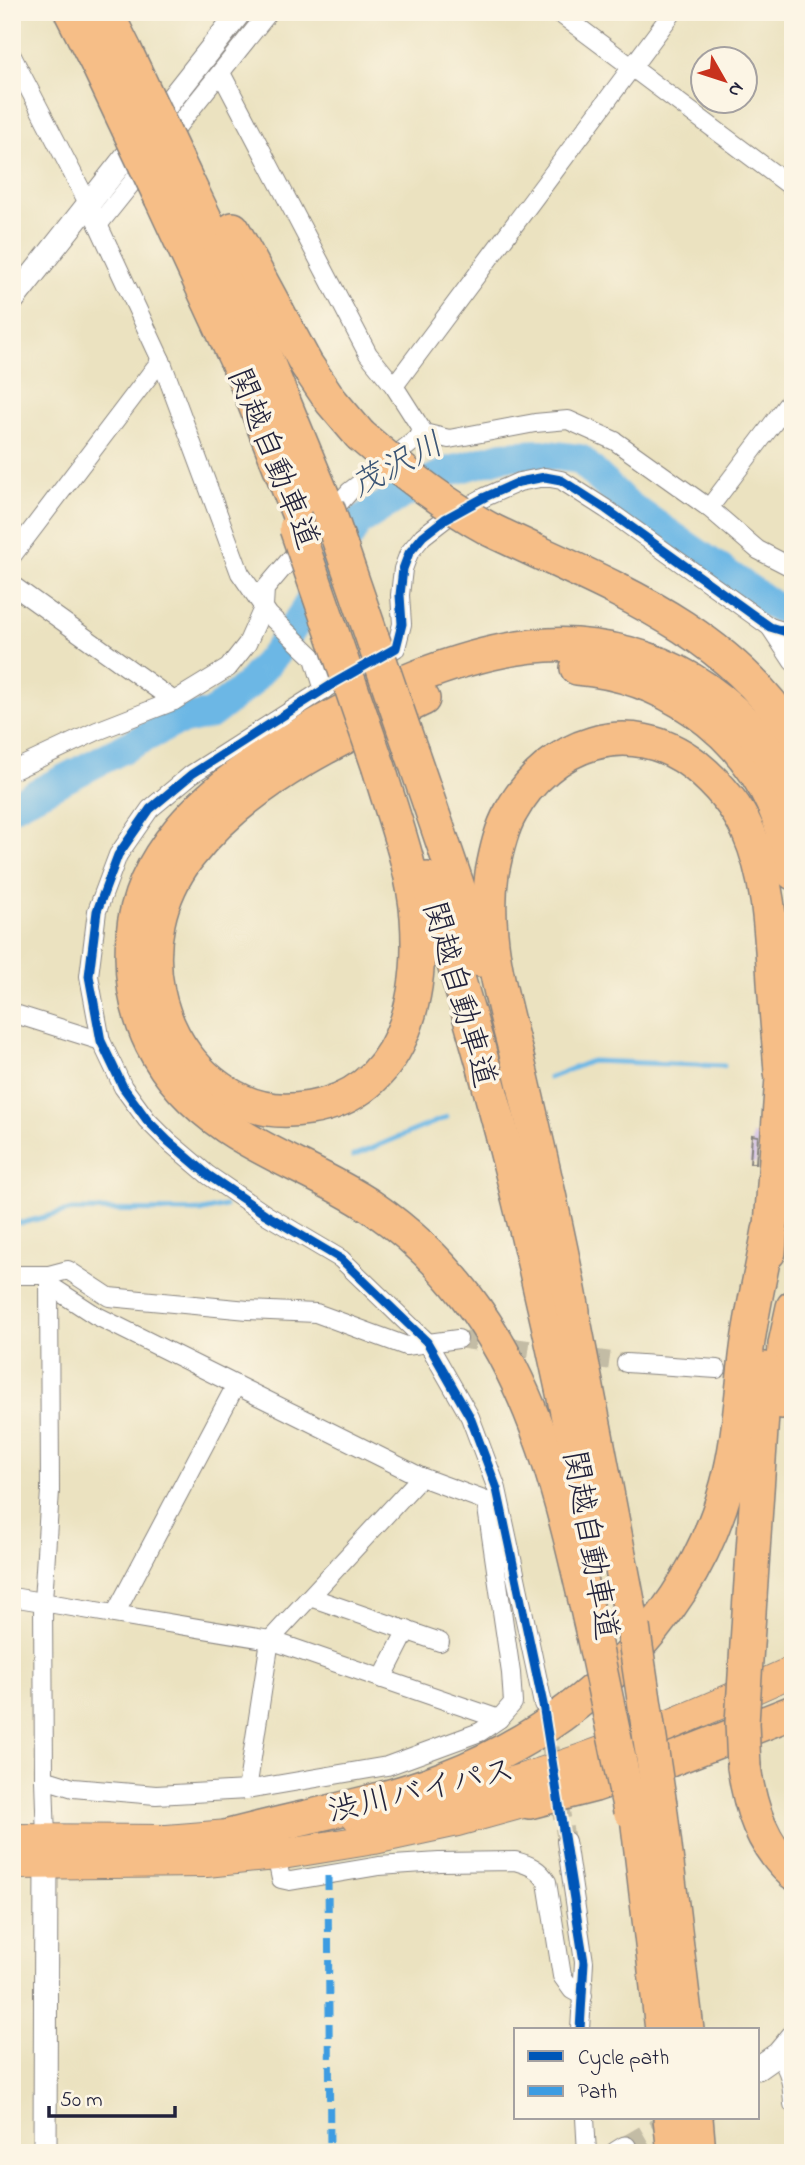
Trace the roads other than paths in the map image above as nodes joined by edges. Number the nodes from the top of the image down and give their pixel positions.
1 (71, 12) edge
2 (106, 12) edge
3 (113, 12) edge
4 (240, 12) edge
5 (269, 12) edge
6 (558, 12) edge
7 (673, 12) edge
8 (119, 54) junction
9 (12, 55) edge
10 (632, 67) junction
11 (222, 73) junction
12 (185, 186) junction
13 (793, 188) edge
14 (93, 215) junction
15 (12, 301) edge
16 (161, 359) junction
17 (394, 386) junction
18 (793, 397) edge
19 (424, 433) junction
20 (709, 508) junction
21 (309, 520) junction
22 (12, 556) edge
23 (793, 568) edge
24 (12, 584) edge
25 (266, 610) junction
26 (769, 627) junction
27 (793, 634) edge
28 (793, 662) edge
29 (324, 690) junction
30 (174, 701) junction
31 (793, 736) edge
32 (393, 762) junction
33 (12, 771) edge
34 (793, 795) edge
35 (793, 873) edge
36 (793, 968) edge
37 (12, 1013) edge
38 (101, 1041) junction
39 (781, 1072) junction
40 (769, 1230) junction
41 (12, 1275) edge
42 (49, 1280) junction
43 (793, 1307) edge
44 (573, 1311) junction
45 (458, 1339) tunnel mouth
46 (427, 1342) junction
47 (626, 1363) tunnel mouth
48 (717, 1370) dead end
49 (236, 1385) junction
50 (421, 1477) junction
51 (492, 1495) junction
52 (12, 1597) edge
53 (310, 1597) junction
54 (759, 1599) junction
55 (43, 1601) junction
56 (116, 1614) junction
57 (407, 1630) junction
58 (612, 1631) junction
59 (270, 1640) junction
60 (440, 1642) dead end
61 (793, 1671) edge
62 (382, 1679) junction
63 (793, 1695) edge
64 (543, 1704) tunnel mouth
65 (793, 1712) edge
66 (499, 1719) junction
67 (754, 1766) junction
68 (44, 1779) junction
69 (247, 1790) junction
70 (529, 1802) junction
71 (642, 1808) junction
72 (229, 1836) junction
73 (12, 1839) edge
74 (793, 1840) edge
75 (566, 1841) tunnel mouth
76 (46, 1852) junction
77 (276, 1856) junction
78 (12, 1864) edge
79 (793, 1874) edge
80 (583, 1996) junction
81 (580, 2028) edge
82 (662, 2028) edge
83 (687, 2028) edge
84 (793, 2036) edge
85 (778, 2054) junction
86 (760, 2067) edge
87 (793, 2104) edge
88 (585, 2120) edge
89 (670, 2120) edge
90 (696, 2120) edge
91 (45, 2153) edge
92 (587, 2153) edge
93 (674, 2153) edge
94 (699, 2153) edge

1 - 8 highway, 関越自動車道
2 - 8 highway, 関越自動車道
3 - 8 highway
4 - 14 street
5 - 11 street
6 - 10 street
7 - 10 street
8 - 12 highway, 関越自動車道, bridge
8 - 12 highway
9 - 14 street
10 - 13 street
10 - 17 street
11 - 14 street
11 - 17 street
12 - 21 highway, 関越自動車道
12 - 21 highway, 関越自動車道
12 - 31 highway, bridge
14 - 15 street
14 - 16 street
16 - 22 street
16 - 25 street
17 - 19 street
18 - 20 street
19 - 20 street
19 - 25 street
20 - 23 street
21 - 32 highway, 関越自動車道, bridge
24 - 30 street
25 - 29 street
25 - 30 street
26 - 27 street
26 - 28 street
26 - 29 street
29 - 38 street
30 - 33 street
32 - 35 highway
32 - 44 highway, 関越自動車道
32 - 58 highway, 関越自動車道
34 - 58 highway
36 - 39 highway
37 - 38 street
38 - 46 street
39 - 40 highway
39 - 44 highway
40 - 54 highway
40 - 72 highway
41 - 42 street
42 - 46 street
42 - 49 street
42 - 55 street
43 - 54 highway
44 - 58 highway, 関越自動車道
45 - 46 street
46 - 51 street
47 - 48 street
49 - 50 street
49 - 56 street
50 - 51 street
50 - 53 street
51 - 64 street
51 - 66 street
52 - 55 street
53 - 57 street
53 - 59 street
54 - 67 highway
55 - 56 street
55 - 68 street
56 - 59 street
57 - 60 street
57 - 62 street
58 - 71 highway, 関越自動車道
59 - 62 street
59 - 69 street
61 - 72 highway, 渋川バイパス
62 - 66 street
63 - 70 highway, 渋川バイパス
65 - 70 highway
66 - 69 street
67 - 74 highway
67 - 79 highway
68 - 69 street
68 - 76 street
70 - 77 highway, 渋川バイパス
71 - 82 highway, 関越自動車道
71 - 83 highway, 関越自動車道
72 - 76 highway, 渋川バイパス
73 - 76 highway
75 - 80 street
76 - 77 highway, 渋川バイパス
76 - 78 highway
76 - 91 street
77 - 80 street
80 - 81 street
84 - 85 street
85 - 86 street
85 - 87 street
88 - 92 street
89 - 93 highway
90 - 94 highway

